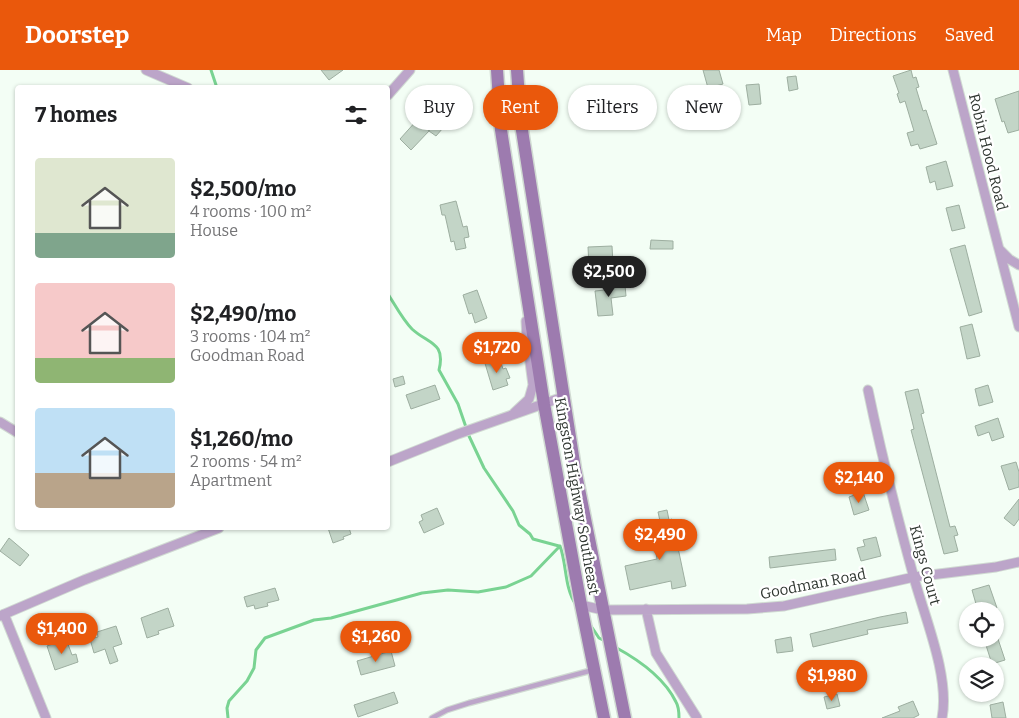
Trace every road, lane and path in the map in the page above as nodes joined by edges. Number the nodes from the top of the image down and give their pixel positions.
1 (146, 70) edge
2 (410, 70) edge
3 (497, 70) edge
4 (518, 70) edge
5 (953, 70) edge
6 (181, 85) edge
7 (390, 93) edge
8 (999, 249) junction
9 (1019, 265) edge
10 (525, 284) junction
11 (1019, 327) edge
12 (868, 390) dead end
13 (564, 397) junction
14 (544, 404) junction
15 (511, 416) junction
16 (0, 422) edge
17 (15, 431) edge
18 (390, 461) edge
19 (214, 530) edge
20 (1019, 562) edge
21 (914, 577) junction
22 (581, 605) junction
23 (603, 610) junction
24 (646, 610) junction
25 (2, 615) edge
26 (594, 670) junction
27 (444, 712) junction
28 (46, 718) edge
29 (432, 718) edge
30 (446, 718) edge
31 (604, 718) edge
32 (625, 718) edge
33 (697, 718) edge
34 (942, 718) edge

1 - 6 street
2 - 7 street
3 - 10 main road, Kingston Highway Southeast
4 - 13 main road
5 - 8 street, Robin Hood Road
8 - 9 street
8 - 11 street, Robin Hood Road
10 - 14 main road, Kingston Highway Southeast
10 - 15 street
12 - 21 street, Kings Court
13 - 14 street
13 - 23 main road
14 - 15 street
14 - 22 main road, Kingston Highway Southeast
15 - 18 street
16 - 17 street
19 - 25 street
20 - 21 street, Goodman Road
21 - 24 street, Goodman Road
21 - 34 street, Kings Court
22 - 23 street, Goodman Road
22 - 26 main road, Kingston Highway Southeast
23 - 24 street, Goodman Road
23 - 32 main road
24 - 33 street
25 - 28 street
26 - 27 lane
26 - 31 main road, Kingston Highway Southeast
27 - 29 lane
27 - 30 lane

